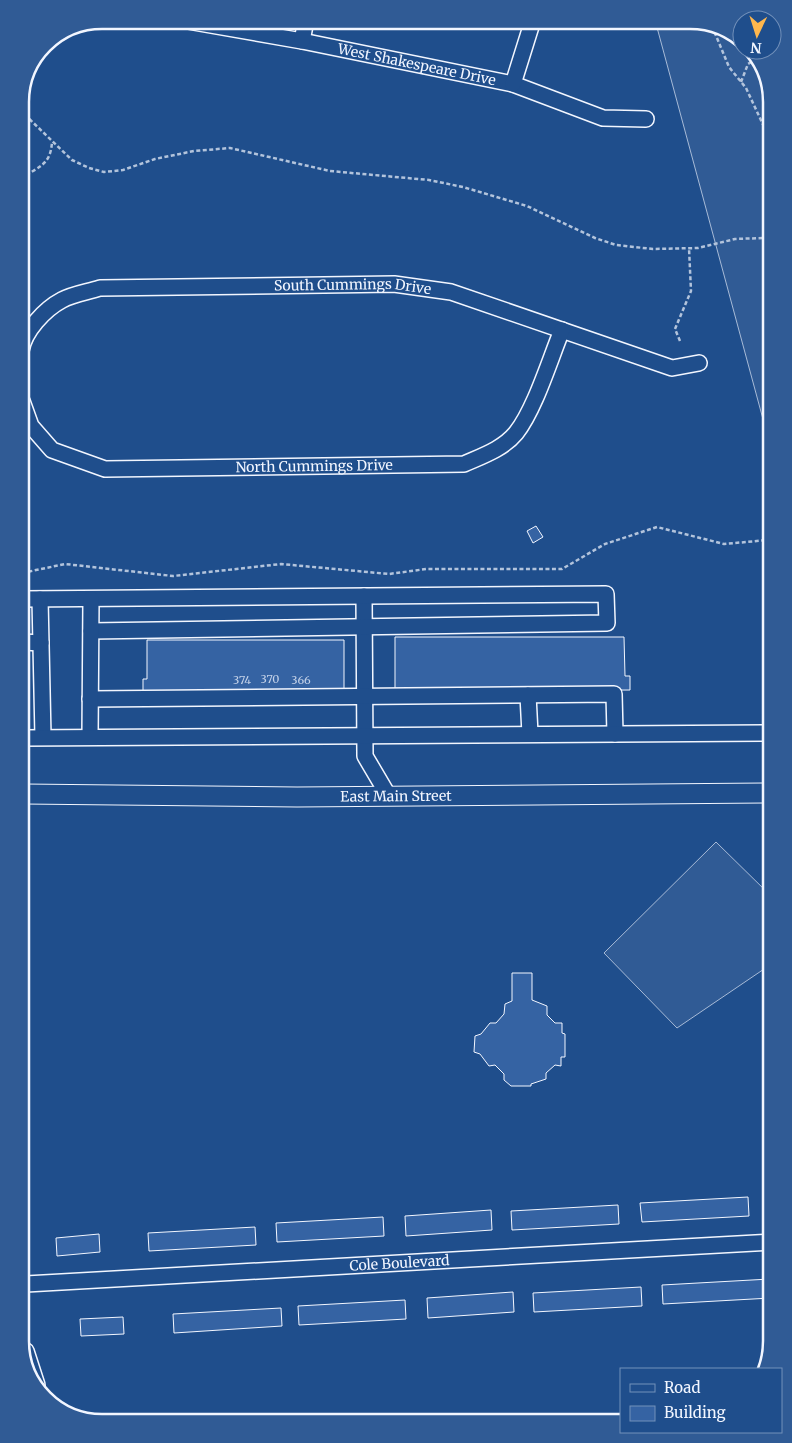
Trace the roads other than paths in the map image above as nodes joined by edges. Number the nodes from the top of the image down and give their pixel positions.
1 (233, 29) edge
2 (304, 29) edge
3 (530, 29) edge
4 (302, 41) junction
5 (513, 84) junction
6 (646, 119) dead end
7 (562, 330) junction
8 (29, 332) edge
9 (699, 363) dead end
10 (29, 420) edge
11 (364, 596) junction
12 (29, 599) edge
13 (40, 599) junction
14 (91, 599) junction
15 (364, 627) junction
16 (91, 631) junction
17 (29, 642) edge
18 (41, 643) junction
19 (528, 695) junction
20 (364, 697) junction
21 (90, 700) junction
22 (763, 733) edge
23 (530, 734) junction
24 (615, 734) junction
25 (364, 735) junction
26 (43, 737) junction
27 (90, 737) junction
28 (29, 738) edge
29 (763, 793) edge
30 (29, 794) edge
31 (388, 795) junction
32 (763, 1242) edge
33 (29, 1284) edge

1 - 4 street, West Shakespeare Drive
2 - 4 street
3 - 5 street
4 - 5 street, West Shakespeare Drive
5 - 6 street, West Shakespeare Drive
7 - 8 street, South Cummings Drive
7 - 9 street, South Cummings Drive
7 - 10 street, North Cummings Drive
11 - 14 street
11 - 15 street
11 - 15 street
12 - 13 street
13 - 14 street
13 - 18 street
14 - 16 street
15 - 16 street
15 - 20 street
16 - 21 street
17 - 18 street
18 - 26 street
19 - 20 street
19 - 23 street
19 - 24 street
20 - 21 street
20 - 25 street
21 - 27 street
22 - 24 street
23 - 24 street
23 - 25 street
25 - 27 street
25 - 31 street
26 - 27 street
26 - 28 street
29 - 31 main road, East Main Street
30 - 31 main road, East Main Street
32 - 33 street, Cole Boulevard

